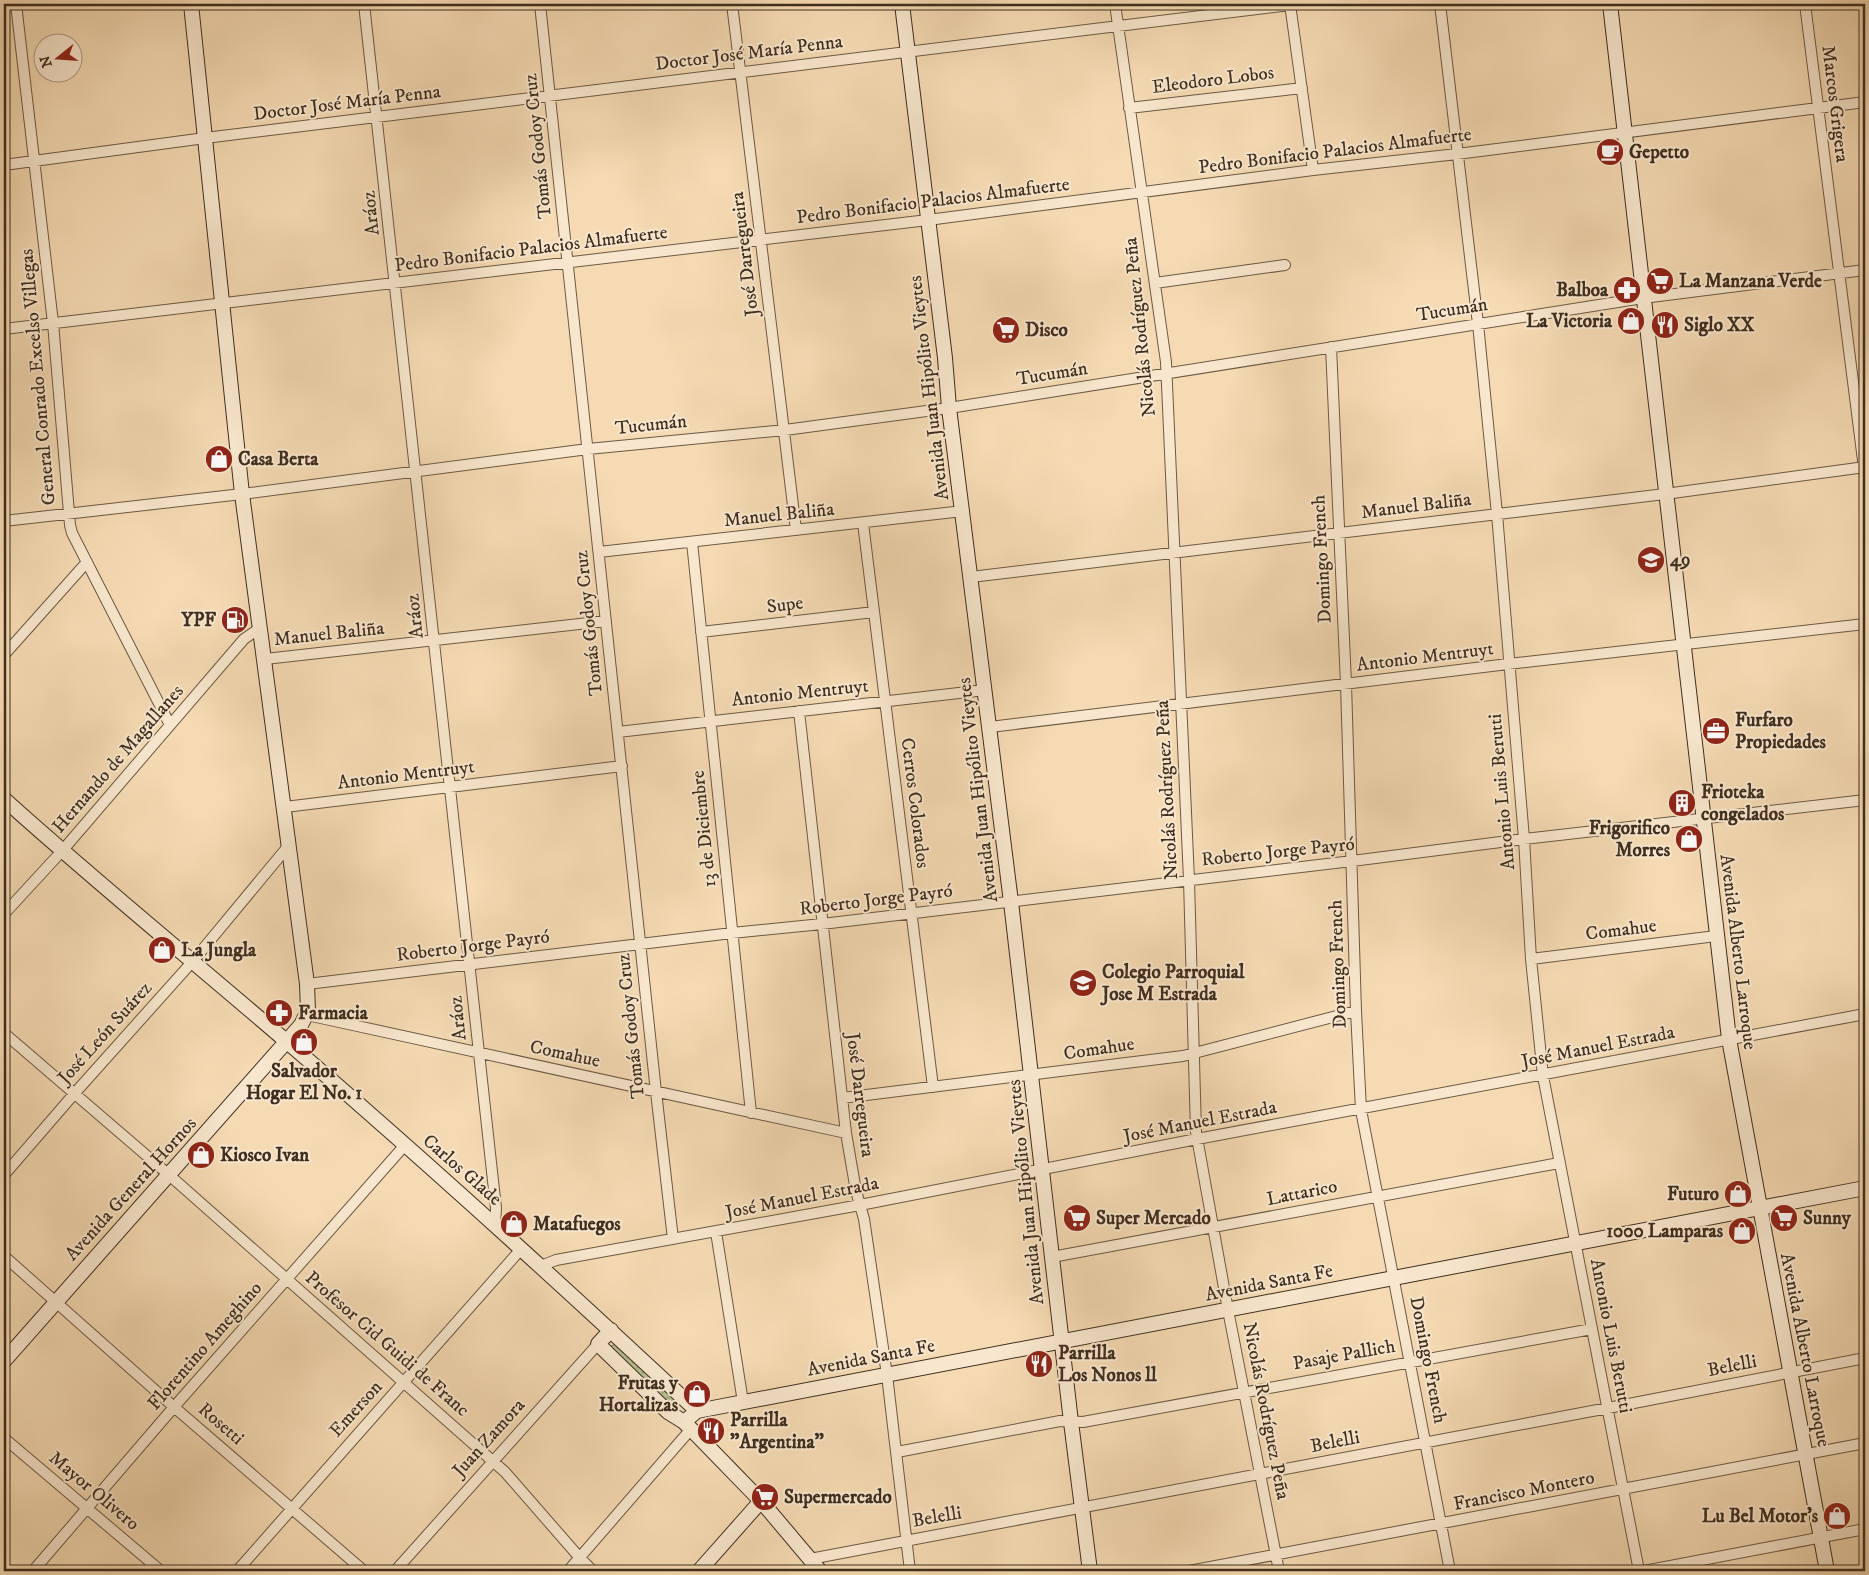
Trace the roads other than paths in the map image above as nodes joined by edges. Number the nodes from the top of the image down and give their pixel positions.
1 (16, 4) edge
2 (192, 4) edge
3 (364, 4) edge
4 (540, 4) edge
5 (732, 4) edge
6 (902, 4) edge
7 (1115, 4) edge
8 (1292, 4) edge
9 (1440, 4) edge
10 (1610, 4) edge
11 (1805, 4) edge
12 (1118, 26) junction
13 (908, 52) junction
14 (741, 72) junction
15 (1302, 88) junction
16 (550, 96) junction
17 (1865, 102) edge
18 (1129, 108) junction
19 (1818, 108) junction
20 (378, 117) junction
21 (1626, 133) junction
22 (206, 138) junction
23 (1458, 154) junction
24 (34, 161) junction
25 (4, 165) edge
26 (1313, 170) junction
27 (1142, 193) junction
28 (928, 220) junction
29 (761, 240) junction
30 (568, 262) junction
31 (1285, 265) dead end
32 (1865, 270) edge
33 (1838, 274) junction
34 (396, 282) junction
35 (1155, 283) junction
36 (1643, 298) junction
37 (222, 302) junction
38 (53, 323) junction
39 (1478, 324) junction
40 (4, 329) edge
41 (1331, 347) junction
42 (1166, 374) junction
43 (949, 408) junction
44 (784, 430) junction
45 (588, 449) junction
46 (1865, 470) edge
47 (416, 471) junction
48 (242, 494) junction
49 (1665, 494) junction
50 (963, 512) junction
51 (68, 514) junction
52 (1497, 514) junction
53 (4, 522) edge
54 (863, 523) junction
55 (796, 530) junction
56 (1338, 533) junction
57 (692, 542) junction
58 (599, 552) junction
59 (1174, 552) junction
60 (88, 562) junction
61 (971, 577) junction
62 (874, 612) junction
63 (606, 620) junction
64 (1865, 624) edge
65 (260, 628) junction
66 (701, 632) junction
67 (435, 640) junction
68 (1683, 644) junction
69 (4, 655) edge
70 (265, 659) junction
71 (1508, 664) junction
72 (1346, 684) junction
73 (985, 690) junction
74 (885, 701) junction
75 (1181, 703) junction
76 (799, 711) junction
77 (710, 721) junction
78 (170, 726) junction
79 (990, 727) junction
80 (618, 732) junction
81 (622, 766) junction
82 (450, 787) junction
83 (4, 799) edge
84 (1865, 800) edge
85 (285, 807) junction
86 (1702, 818) junction
87 (1524, 839) junction
88 (290, 844) junction
89 (62, 851) junction
90 (1352, 861) junction
91 (1189, 880) junction
92 (1011, 902) junction
93 (911, 913) junction
94 (4, 914) edge
95 (822, 924) junction
96 (732, 933) junction
97 (1716, 936) junction
98 (640, 944) junction
99 (1532, 959) junction
100 (193, 961) junction
101 (470, 964) junction
102 (307, 984) junction
103 (1356, 1011) junction
104 (1865, 1014) edge
105 (307, 1016) junction
106 (4, 1033) edge
107 (1728, 1039) junction
108 (287, 1042) junction
109 (479, 1053) junction
110 (1194, 1054) junction
111 (1032, 1076) junction
112 (1543, 1076) junction
113 (933, 1087) junction
114 (656, 1092) junction
115 (74, 1094) junction
116 (842, 1098) junction
117 (1362, 1110) junction
118 (751, 1113) junction
119 (846, 1133) junction
120 (1197, 1139) junction
121 (405, 1145) junction
122 (1559, 1163) junction
123 (1042, 1169) junction
124 (168, 1174) junction
125 (4, 1175) edge
126 (1865, 1188) edge
127 (1378, 1196) junction
128 (860, 1205) junction
129 (1759, 1208) junction
130 (495, 1224) junction
131 (1213, 1227) junction
132 (716, 1232) junction
133 (673, 1239) junction
134 (1575, 1243) junction
135 (522, 1248) junction
136 (4, 1256) edge
137 (1052, 1257) junction
138 (542, 1266) junction
139 (1394, 1278) junction
140 (286, 1280) junction
141 (56, 1302) junction
142 (1228, 1310) junction
143 (1592, 1329) junction
144 (611, 1330) junction
145 (1062, 1341) junction
146 (598, 1344) junction
147 (1865, 1358) edge
148 (4, 1361) edge
149 (1410, 1361) junction
150 (1790, 1372) junction
151 (887, 1374) junction
152 (403, 1382) junction
153 (1244, 1392) junction
154 (743, 1402) junction
155 (174, 1407) junction
156 (1608, 1408) junction
157 (696, 1411) junction
158 (1071, 1422) junction
159 (688, 1426) junction
160 (4, 1438) edge
161 (1427, 1443) junction
162 (1865, 1443) edge
163 (897, 1452) junction
164 (1806, 1454) junction
165 (493, 1461) junction
166 (1260, 1474) junction
167 (1623, 1490) junction
168 (760, 1501) junction
169 (87, 1508) junction
170 (292, 1508) junction
171 (1082, 1508) junction
172 (1442, 1524) junction
173 (1865, 1529) edge
174 (1821, 1537) junction
175 (906, 1540) junction
176 (1276, 1554) junction
177 (580, 1558) junction
178 (810, 1559) junction
179 (33, 1571) edge
180 (161, 1571) edge
181 (236, 1571) edge
182 (364, 1571) edge
183 (395, 1571) edge
184 (568, 1571) edge
185 (594, 1571) edge
186 (699, 1571) edge
187 (820, 1571) edge
188 (910, 1571) edge
189 (1090, 1571) edge
190 (1189, 1571) edge
191 (1279, 1571) edge
192 (1450, 1571) edge
193 (1639, 1571) edge
194 (1644, 1571) edge
195 (1827, 1571) edge

1 - 24 street, General Conrado Excelso Villegas
2 - 22 street
3 - 20 street, Aráoz
4 - 16 street, Tomás Godoy Cruz
5 - 14 street, José Darregueira
6 - 13 street, Avenida Juan Hipólito Vieytes
7 - 12 street, Nicolás Rodríguez Peña
8 - 12 street, Doctor José María Penna
8 - 15 street
9 - 23 street, Antonio Luis Berutti
10 - 21 street, Avenida Alberto Larroque
11 - 19 street, Marcos Grigera
12 - 13 street, Doctor José María Penna
12 - 18 street, Nicolás Rodríguez Peña
13 - 14 street, Doctor José María Penna
13 - 28 street, Avenida Juan Hipólito Vieytes
14 - 16 street, Doctor José María Penna
14 - 29 street, José Darregueira
15 - 18 street, Eleodoro Lobos
15 - 26 street
16 - 20 street, Doctor José María Penna
16 - 30 street, Tomás Godoy Cruz
17 - 19 street, Pedro Bonifacio Palacios Almafuerte
18 - 27 street, Nicolás Rodríguez Peña
19 - 21 street, Pedro Bonifacio Palacios Almafuerte
19 - 33 street, Marcos Grigera
20 - 22 street, Doctor José María Penna
20 - 34 street, Aráoz
21 - 23 street, Pedro Bonifacio Palacios Almafuerte
21 - 36 street, Avenida Alberto Larroque
22 - 24 street, Doctor José María Penna
22 - 37 street
23 - 26 street, Pedro Bonifacio Palacios Almafuerte
23 - 39 street, Antonio Luis Berutti
24 - 25 street, Doctor José María Penna
24 - 38 street, General Conrado Excelso Villegas
26 - 27 street, Pedro Bonifacio Palacios Almafuerte
27 - 28 street, Pedro Bonifacio Palacios Almafuerte
27 - 35 street, Nicolás Rodríguez Peña
28 - 29 street, Pedro Bonifacio Palacios Almafuerte
28 - 43 street, Avenida Juan Hipólito Vieytes
29 - 30 street, Pedro Bonifacio Palacios Almafuerte
29 - 44 street, José Darregueira
30 - 34 street, Pedro Bonifacio Palacios Almafuerte
30 - 45 street, Tomás Godoy Cruz
31 - 35 street
32 - 33 street, Tucumán
33 - 36 street, Tucumán
33 - 46 street, Marcos Grigera
34 - 37 street, Pedro Bonifacio Palacios Almafuerte
34 - 47 street, Aráoz
35 - 42 street, Nicolás Rodríguez Peña
36 - 39 street, Tucumán
36 - 49 street, Avenida Alberto Larroque
37 - 38 street, Pedro Bonifacio Palacios Almafuerte
37 - 48 street
38 - 40 street, Pedro Bonifacio Palacios Almafuerte
38 - 51 street, General Conrado Excelso Villegas
39 - 41 street, Tucumán
39 - 52 street, Antonio Luis Berutti
41 - 42 street, Tucumán
41 - 56 street, Domingo French
42 - 43 street, Tucumán
42 - 59 street, Nicolás Rodríguez Peña
43 - 44 street, Tucumán
43 - 50 street, Avenida Juan Hipólito Vieytes
44 - 45 street, Tucumán
44 - 55 street, José Darregueira
45 - 47 street, Tucumán
45 - 58 street, Tomás Godoy Cruz
46 - 49 street, Manuel Baliña
47 - 48 street, Tucumán
47 - 67 street, Aráoz
48 - 51 street
48 - 65 street
49 - 52 street, Manuel Baliña
49 - 68 street, Avenida Alberto Larroque
50 - 54 street, Manuel Baliña
50 - 61 street, Avenida Juan Hipólito Vieytes
51 - 53 street
51 - 60 street, General Conrado Excelso Villegas
52 - 56 street, Manuel Baliña
52 - 71 street, Antonio Luis Berutti
54 - 55 street, Manuel Baliña
54 - 62 street, Cerros Colorados
55 - 57 street, Manuel Baliña
56 - 59 street, Manuel Baliña
56 - 72 street, Domingo French
57 - 58 street, Manuel Baliña
57 - 66 street, 13 de Diciembre
58 - 63 street, Tomás Godoy Cruz
59 - 61 street, Manuel Baliña
59 - 75 street, Nicolás Rodríguez Peña
60 - 69 street
60 - 78 street, General Conrado Excelso Villegas
61 - 73 street, Avenida Juan Hipólito Vieytes
62 - 66 street, Supe
62 - 74 street, Cerros Colorados
63 - 67 street, Manuel Baliña
63 - 80 street, Tomás Godoy Cruz
64 - 68 street, Antonio Mentruyt
65 - 70 street
65 - 78 street, Hernando de Magallanes
66 - 77 street, 13 de Diciembre
67 - 70 street, Manuel Baliña
67 - 82 street, Aráoz
68 - 71 street, Antonio Mentruyt
68 - 86 street, Avenida Alberto Larroque
70 - 85 street
71 - 72 street, Antonio Mentruyt
71 - 87 street, Antonio Luis Berutti
72 - 75 street, Antonio Mentruyt
72 - 90 street, Domingo French
73 - 74 street, Antonio Mentruyt
73 - 79 street, Avenida Juan Hipólito Vieytes
74 - 76 street, Antonio Mentruyt
74 - 93 street, Cerros Colorados
75 - 79 street, Antonio Mentruyt
75 - 91 street, Nicolás Rodríguez Peña
76 - 77 street, Antonio Mentruyt
76 - 95 street, José Darregueira
77 - 80 street, Antonio Mentruyt
77 - 96 street, 13 de Diciembre
78 - 89 street, Hernando de Magallanes
79 - 92 street, Avenida Juan Hipólito Vieytes
80 - 81 street, Tomás Godoy Cruz
81 - 82 street, Antonio Mentruyt
81 - 98 street, Tomás Godoy Cruz
82 - 85 street, Antonio Mentruyt
82 - 101 street, Aráoz
83 - 89 street, Carlos Glade
84 - 86 street, Roberto Jorge Payró
85 - 88 street
86 - 87 street, Roberto Jorge Payró
86 - 97 street, Avenida Alberto Larroque
87 - 90 street, Roberto Jorge Payró
87 - 99 street, Antonio Luis Berutti
88 - 100 street, José León Suárez
88 - 102 street
89 - 94 street, Hernando de Magallanes
89 - 100 street, Carlos Glade
90 - 91 street, Roberto Jorge Payró
90 - 103 street, Domingo French
91 - 92 street, Roberto Jorge Payró
91 - 110 street, Nicolás Rodríguez Peña
92 - 93 street, Roberto Jorge Payró
92 - 111 street, Avenida Juan Hipólito Vieytes
93 - 95 street, Roberto Jorge Payró
93 - 113 street, Cerros Colorados
95 - 96 street, Roberto Jorge Payró
95 - 116 street, José Darregueira
96 - 98 street, Roberto Jorge Payró
96 - 118 street, 13 de Diciembre
97 - 99 street, Comahue
97 - 107 street, Avenida Alberto Larroque
98 - 101 street, Roberto Jorge Payró
98 - 114 street, Tomás Godoy Cruz
99 - 112 street, Antonio Luis Berutti
100 - 108 street, Carlos Glade
100 - 115 street, José León Suárez
101 - 102 street, Roberto Jorge Payró
101 - 109 street, Aráoz
102 - 105 street
103 - 110 street, Comahue
103 - 117 street, Domingo French
104 - 107 street, José Manuel Estrada
105 - 108 street, Avenida General Hornos
105 - 109 street, Comahue
106 - 115 street, Profesor Cid Guidi de Franc
107 - 112 street, José Manuel Estrada
107 - 129 street, Avenida Alberto Larroque
108 - 121 street, Carlos Glade
108 - 124 street, Avenida General Hornos
109 - 114 street, Comahue
109 - 130 street, Aráoz
110 - 111 street, Comahue
110 - 120 street, Nicolás Rodríguez Peña
111 - 113 street, Comahue
111 - 123 street, Avenida Juan Hipólito Vieytes
112 - 117 street, José Manuel Estrada
112 - 122 street, Antonio Luis Berutti
113 - 116 street, Comahue
114 - 118 street, Comahue
114 - 133 street, Tomás Godoy Cruz
115 - 124 street, Profesor Cid Guidi de Franc
115 - 125 street, José León Suárez
116 - 119 street, José Darregueira
117 - 120 street, José Manuel Estrada
117 - 127 street, Domingo French
118 - 119 street, Comahue
119 - 128 street, José Darregueira
120 - 123 street, José Manuel Estrada
120 - 131 street, Nicolás Rodríguez Peña
121 - 130 street, Carlos Glade
121 - 140 street, Florentino Ameghino
122 - 127 street, Lattarico
122 - 134 street, Antonio Luis Berutti
123 - 128 street, José Manuel Estrada
123 - 137 street, Avenida Juan Hipólito Vieytes
124 - 140 street, Profesor Cid Guidi de Franc
124 - 141 street, Avenida General Hornos
126 - 129 street, Avenida Santa Fe
127 - 131 street, Lattarico
127 - 139 street, Domingo French
128 - 132 street, José Manuel Estrada
128 - 151 street, José Darregueira
129 - 134 street, Avenida Santa Fe
129 - 150 street, Avenida Alberto Larroque
130 - 135 street, Carlos Glade
131 - 137 street, Lattarico
131 - 142 street, Nicolás Rodríguez Peña
132 - 133 street, José Manuel Estrada
132 - 154 street
133 - 138 street, José Manuel Estrada
134 - 139 street, Avenida Santa Fe
134 - 143 street, Antonio Luis Berutti
135 - 138 street, Carlos Glade
135 - 152 street, Emerson
136 - 141 street, Rosetti
137 - 145 street, Avenida Juan Hipólito Vieytes
138 - 144 street, Carlos Glade
139 - 142 street, Avenida Santa Fe
139 - 149 street, Domingo French
140 - 152 street, Profesor Cid Guidi de Franc
140 - 155 street, Florentino Ameghino
141 - 148 street, Avenida General Hornos
141 - 155 street, Rosetti
142 - 145 street, Avenida Santa Fe
142 - 153 street, Nicolás Rodríguez Peña
143 - 149 street, Pasaje Pallich
143 - 156 street, Antonio Luis Berutti
144 - 146 street, Juan Zamora
144 - 157 street, Carlos Glade
145 - 151 street, Avenida Santa Fe
145 - 158 street, Avenida Juan Hipólito Vieytes
146 - 159 street
146 - 165 street, Juan Zamora
147 - 150 street, Belelli
149 - 153 street, Pasaje Pallich
149 - 161 street, Domingo French
150 - 156 street, Belelli
150 - 164 street, Avenida Alberto Larroque
151 - 154 street, Avenida Santa Fe
151 - 163 street, José Darregueira
152 - 165 street, Profesor Cid Guidi de Franc
152 - 170 street, Emerson
153 - 158 street, Pasaje Pallich
153 - 166 street, Nicolás Rodríguez Peña
154 - 157 street, Avenida Santa Fe
155 - 169 street, Florentino Ameghino
155 - 170 street, Rosetti
156 - 161 street, Belelli
156 - 167 street, Antonio Luis Berutti
157 - 159 street
158 - 163 street, Pasaje Pallich
158 - 171 street, Avenida Juan Hipólito Vieytes
159 - 168 street
159 - 177 street
160 - 169 street, Mayor Olivero
161 - 166 street, Belelli
161 - 172 street, Domingo French
162 - 164 street, Francisco Montero
163 - 175 street, José Darregueira
164 - 167 street, Francisco Montero
164 - 174 street, Avenida Alberto Larroque
165 - 177 street, Profesor Cid Guidi de Franc
165 - 183 street, Juan Zamora
166 - 171 street, Belelli
166 - 176 street, Nicolás Rodríguez Peña
167 - 172 street, Francisco Montero
167 - 193 street, Antonio Luis Berutti
168 - 178 street
168 - 186 street
169 - 179 street, Florentino Ameghino
169 - 180 street, Mayor Olivero
170 - 181 street, Emerson
170 - 182 street, Rosetti
171 - 175 street, Belelli
171 - 189 street, Avenida Juan Hipólito Vieytes
172 - 176 street, Francisco Montero
172 - 192 street, Domingo French
173 - 174 street
174 - 194 street
174 - 195 street, Avenida Alberto Larroque
175 - 178 street, Belelli
175 - 188 street, José Darregueira
176 - 190 street, Francisco Montero
176 - 191 street, Nicolás Rodríguez Peña
177 - 184 street
177 - 185 street, Profesor Cid Guidi de Franc
178 - 187 street

